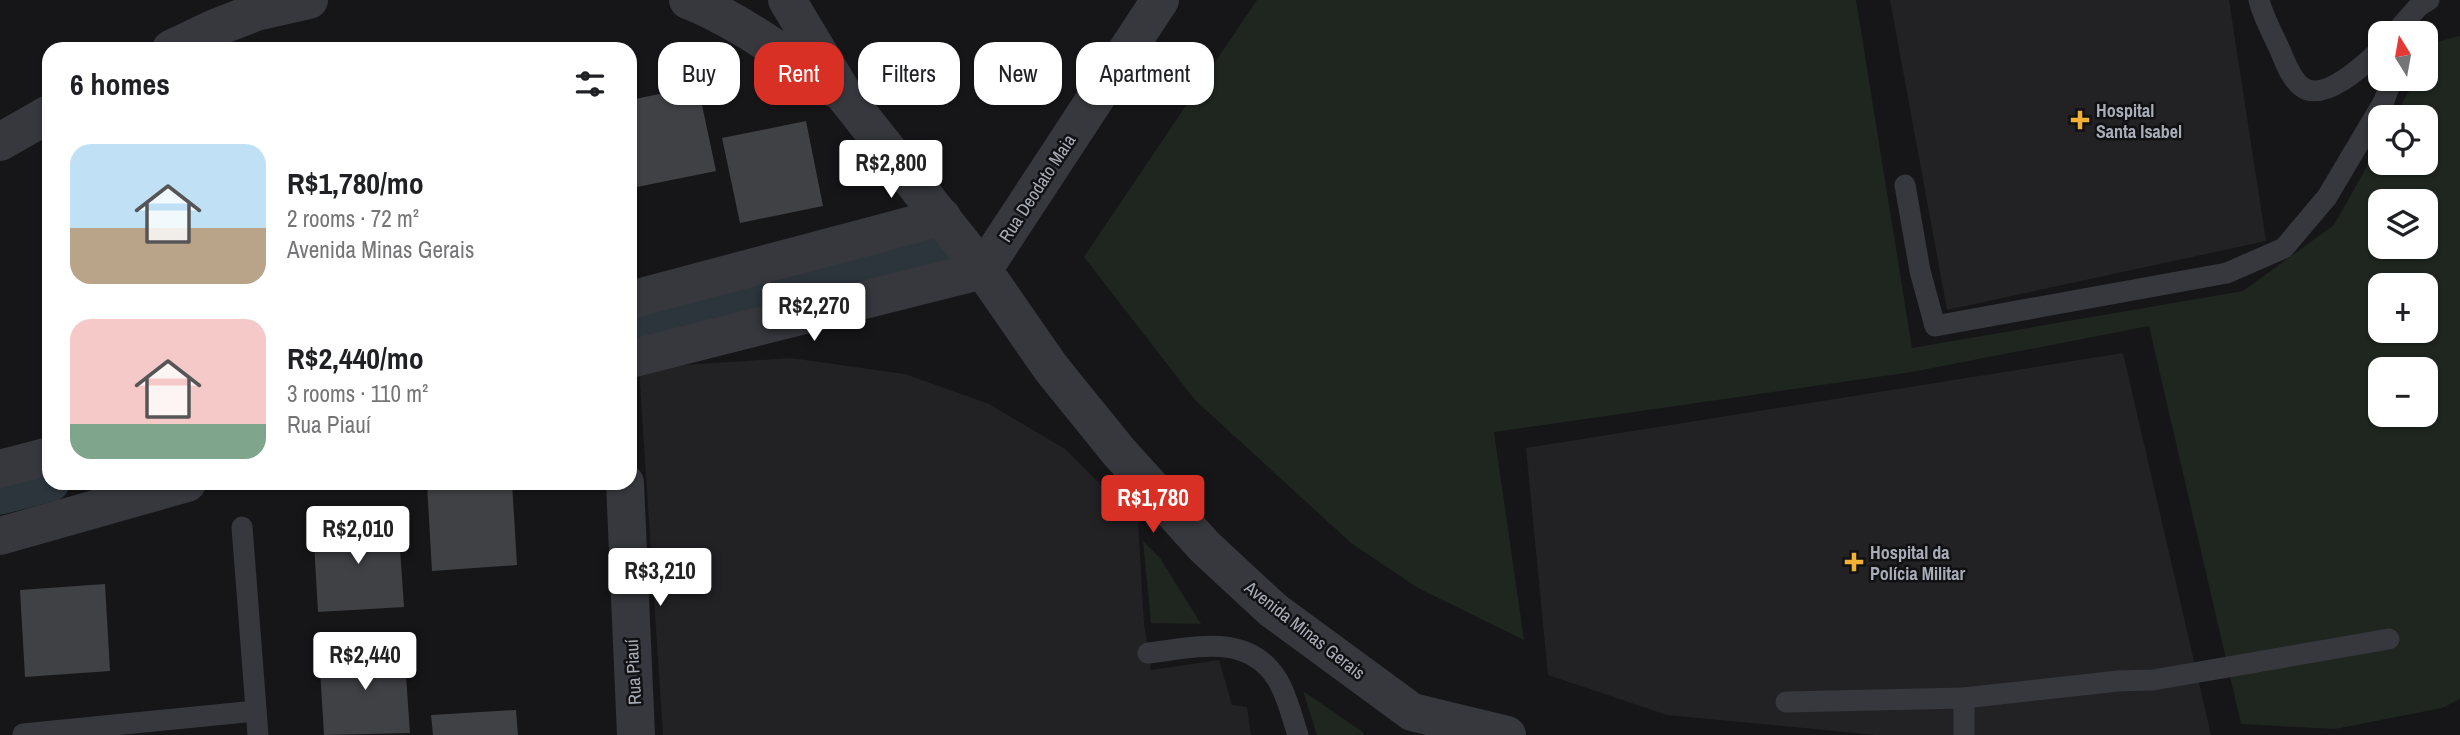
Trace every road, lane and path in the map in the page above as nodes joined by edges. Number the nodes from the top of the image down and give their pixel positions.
1 (309, 0) edge
2 (688, 0) edge
3 (787, 0) edge
4 (1160, 0) edge
5 (2259, 0) edge
6 (2421, 2) edge
7 (2405, 21) edge
8 (2413, 21) edge
9 (186, 42) edge
10 (764, 42) edge
11 (812, 42) edge
12 (2368, 60) edge
13 (2388, 91) edge
14 (844, 95) edge
15 (42, 118) edge
16 (0, 142) edge
17 (1905, 185) dead end
18 (942, 216) junction
19 (983, 270) junction
20 (637, 298) edge
21 (637, 357) edge
22 (42, 458) edge
23 (0, 469) edge
24 (162, 490) edge
25 (625, 490) edge
26 (242, 527) dead end
27 (0, 536) edge
28 (2389, 639) dead end
29 (1148, 653) dead end
30 (1964, 698) junction
31 (1786, 702) dead end
32 (256, 711) junction
33 (1404, 724) edge
34 (23, 734) edge
35 (258, 735) edge
36 (636, 735) edge
37 (1298, 735) edge
38 (1507, 735) edge
39 (1964, 735) edge

1 - 9 street
2 - 10 street
3 - 11 street
4 - 19 street, Rua Deodato Maia
5 - 12 lane
6 - 7 lane
6 - 8 lane
13 - 17 lane
14 - 18 street, Avenida Minas Gerais
15 - 16 street
18 - 19 street, Avenida Minas Gerais
18 - 20 street
19 - 21 street
19 - 33 street, Avenida Minas Gerais
22 - 23 street
24 - 27 street
25 - 36 street, Rua Piauí
26 - 32 lane
28 - 30 lane
29 - 37 lane
30 - 31 lane
30 - 39 lane
32 - 34 lane
32 - 35 lane
33 - 38 street, Avenida Minas Gerais

